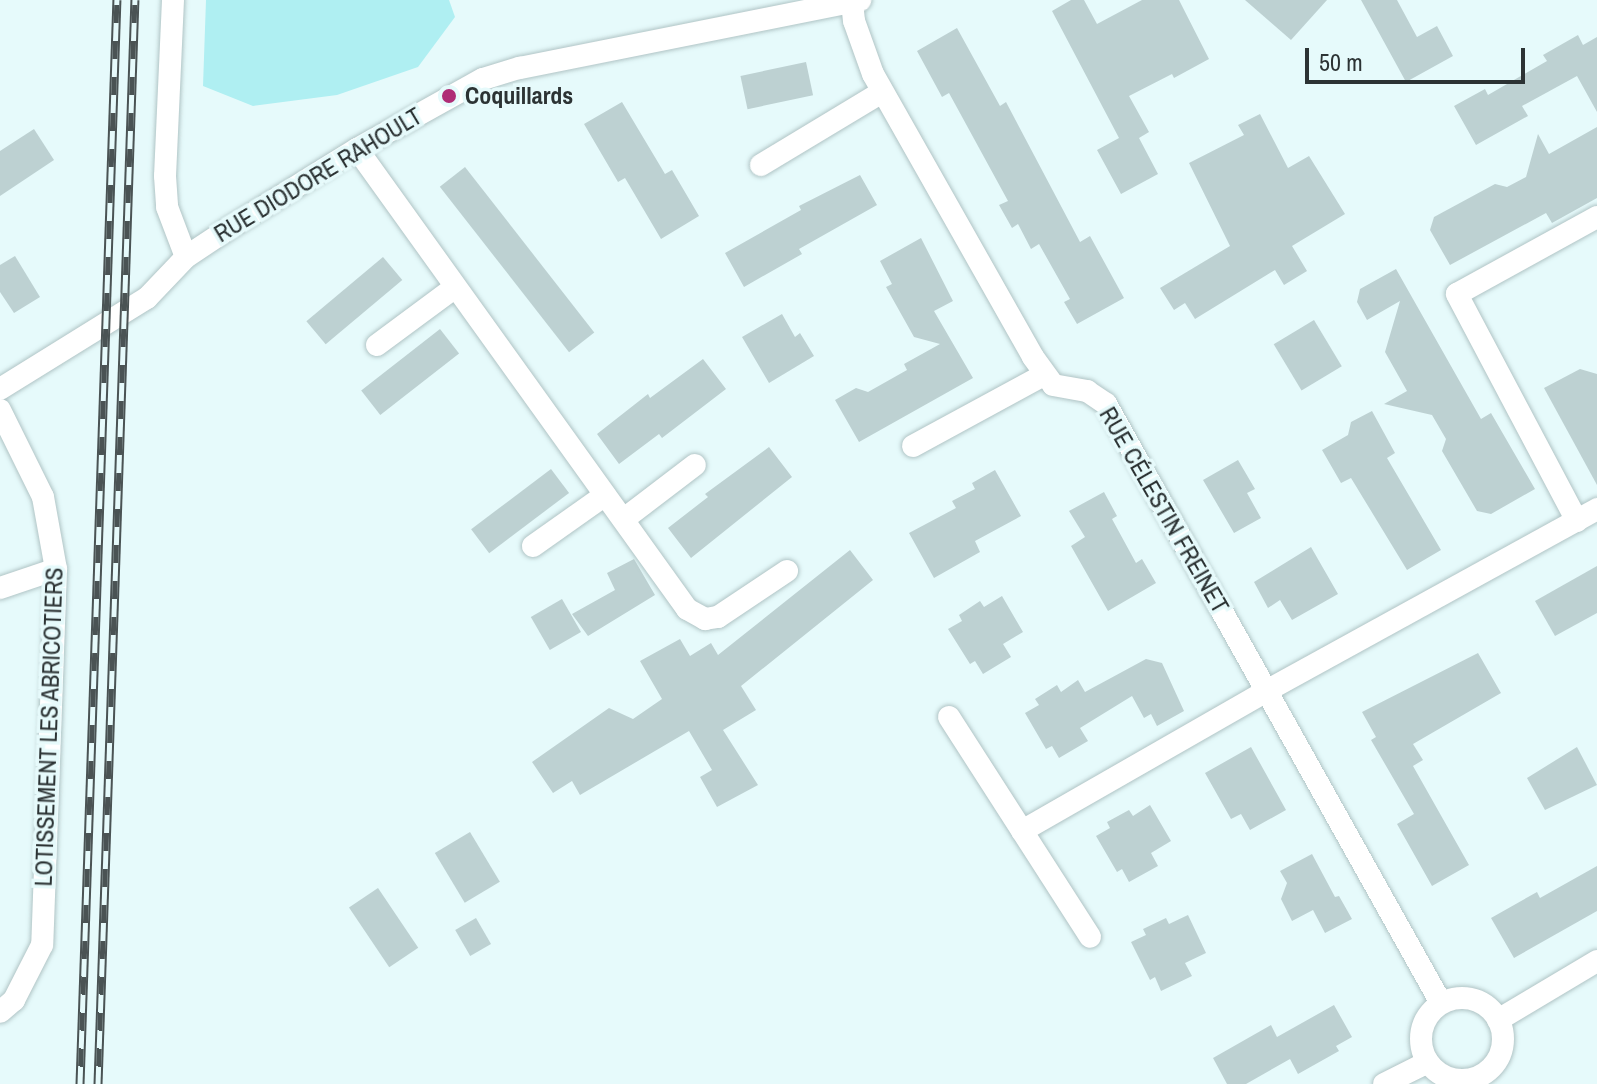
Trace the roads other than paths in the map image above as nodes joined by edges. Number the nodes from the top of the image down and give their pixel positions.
1 (173, 0) edge
2 (856, 1) edge
3 (882, 92) junction
4 (357, 149) junction
5 (761, 165) dead end
6 (1597, 217) edge
7 (186, 257) junction
8 (454, 288) junction
9 (377, 345) dead end
10 (1044, 375) junction
11 (0, 389) edge
12 (0, 410) edge
13 (913, 446) dead end
14 (695, 465) dead end
15 (605, 495) junction
16 (1597, 509) edge
17 (624, 519) junction
18 (1577, 521) junction
19 (533, 546) dead end
20 (56, 569) junction
21 (787, 571) dead end
22 (0, 588) edge
23 (1268, 690) junction
24 (949, 717) dead end
25 (1022, 831) junction
26 (1090, 937) dead end
27 (1597, 961) edge
28 (1441, 1003) junction
29 (7, 1006) edge
30 (1498, 1020) junction
31 (1428, 1062) junction
32 (1462, 1082) edge
33 (1384, 1084) edge

1 - 7 street
2 - 3 street
2 - 4 street, RUE DIODORE RAHOULT
3 - 5 street
3 - 10 street
4 - 7 street, RUE DIODORE RAHOULT
4 - 8 street
6 - 18 street
7 - 11 street, RUE DIODORE RAHOULT
8 - 9 street
8 - 15 street
10 - 13 street
10 - 23 street, RUE CÉLESTIN FREINET
12 - 20 street, LOTISSEMENT LES ABRICOTIERS
14 - 17 street
15 - 17 street
15 - 19 street
16 - 18 street
17 - 21 street
18 - 23 street
20 - 22 street
20 - 29 street, LOTISSEMENT LES ABRICOTIERS
23 - 25 street
23 - 28 street, RUE CÉLESTIN FREINET
24 - 25 street
25 - 26 street
27 - 30 street
28 - 30 street
28 - 31 street
30 - 32 street
31 - 32 street
31 - 33 street

